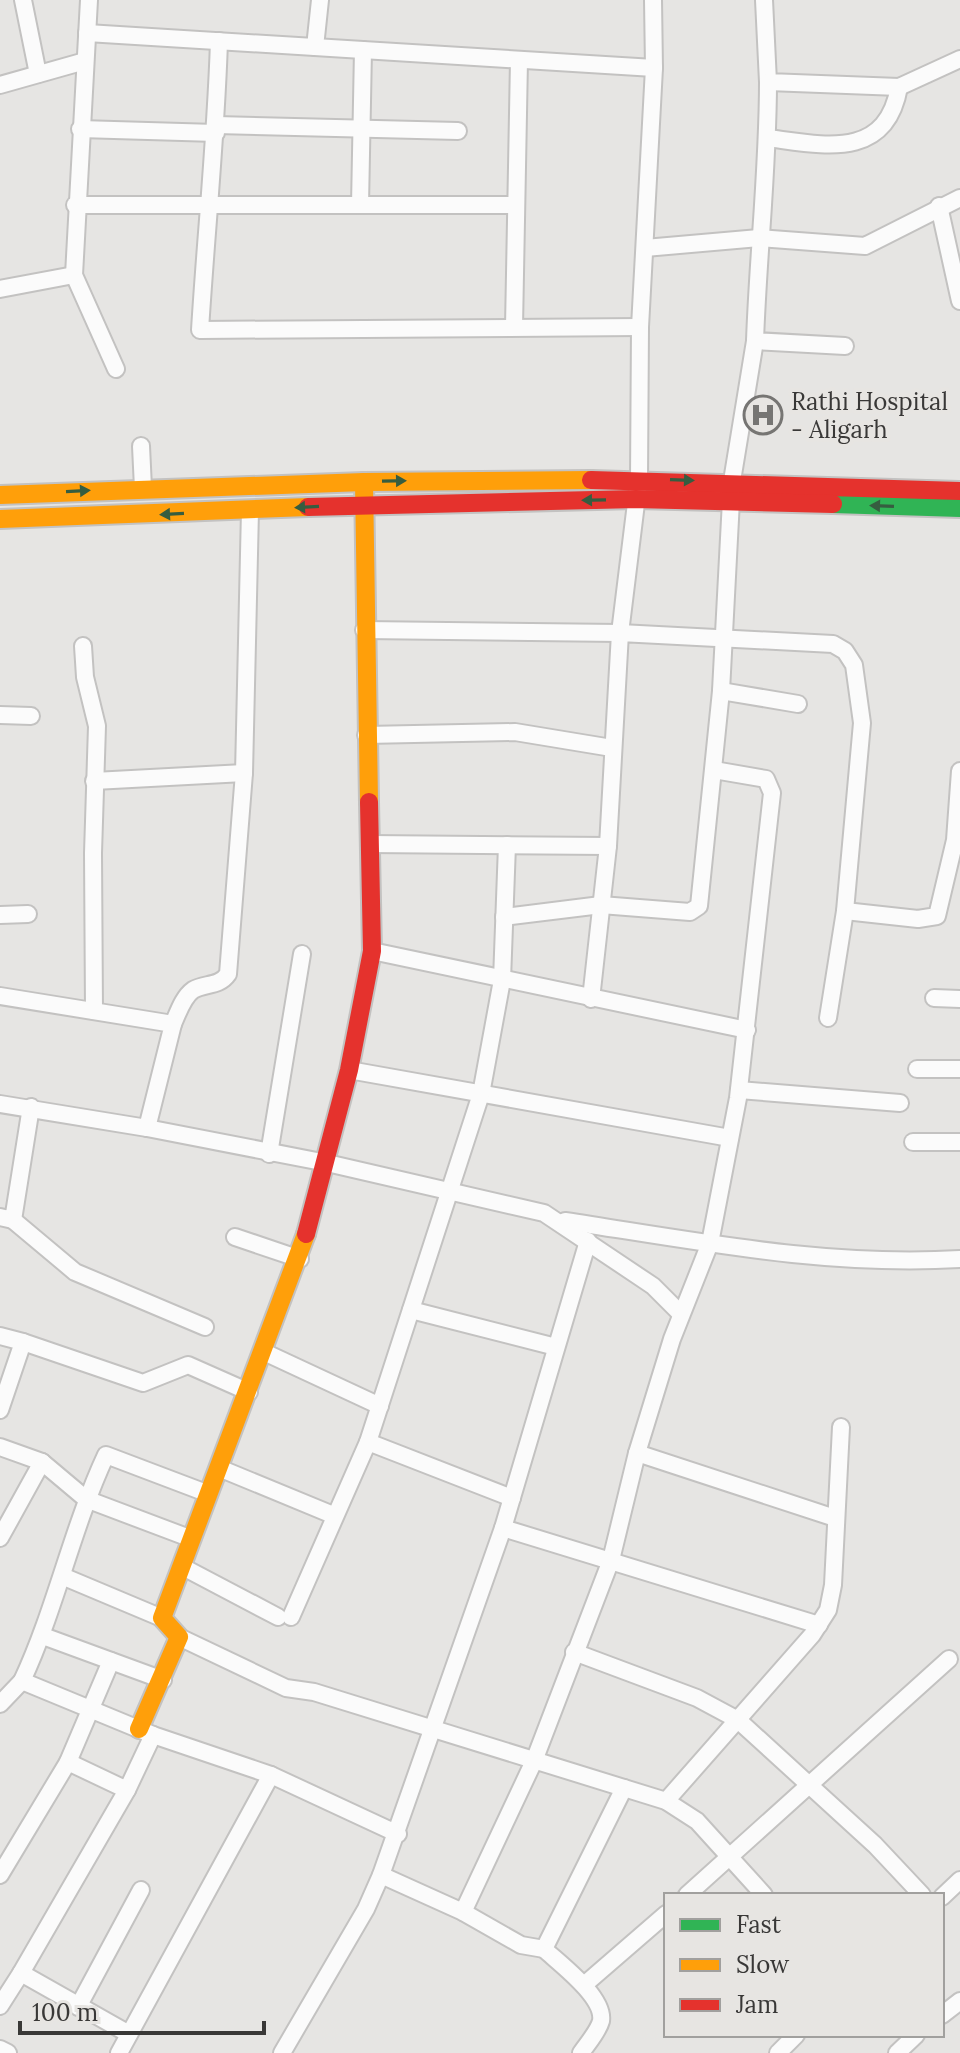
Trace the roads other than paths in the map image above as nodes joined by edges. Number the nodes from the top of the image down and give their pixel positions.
1 (23, 0) edge
2 (89, 0) edge
3 (320, 0) edge
4 (653, 0) edge
5 (764, 0) edge
6 (87, 33) junction
7 (219, 41) junction
8 (315, 47) junction
9 (363, 50) junction
10 (960, 59) edge
11 (519, 60) junction
12 (85, 61) junction
13 (654, 68) junction
14 (38, 74) junction
15 (768, 82) junction
16 (0, 85) edge
17 (899, 87) junction
18 (361, 128) junction
19 (80, 129) junction
20 (216, 129) junction
21 (458, 131) dead end
22 (767, 138) junction
23 (960, 198) edge
24 (75, 205) junction
25 (207, 205) junction
26 (360, 205) junction
27 (516, 205) junction
28 (939, 206) junction
29 (759, 238) junction
30 (645, 248) junction
31 (74, 275) junction
32 (0, 289) edge
33 (960, 301) edge
34 (514, 327) junction
35 (640, 327) junction
36 (755, 341) junction
37 (845, 346) dead end
38 (116, 369) dead end
39 (141, 446) dead end
40 (639, 479) junction
41 (732, 481) junction
42 (364, 482) junction
43 (143, 488) junction
44 (960, 491) edge
45 (0, 495) edge
46 (636, 499) junction
47 (731, 502) junction
48 (364, 504) junction
49 (960, 508) edge
50 (250, 510) junction
51 (0, 519) edge
52 (364, 630) junction
53 (620, 633) junction
54 (725, 636) junction
55 (83, 646) dead end
56 (721, 691) junction
57 (798, 704) dead end
58 (0, 715) edge
59 (31, 716) dead end
60 (366, 735) junction
61 (612, 748) junction
62 (714, 770) junction
63 (960, 771) edge
64 (244, 773) junction
65 (94, 781) junction
66 (369, 844) junction
67 (507, 845) junction
68 (608, 846) junction
69 (951, 902) edge
70 (601, 905) junction
71 (845, 911) junction
72 (28, 914) dead end
73 (0, 915) edge
74 (504, 917) junction
75 (372, 951) junction
76 (302, 954) dead end
77 (502, 980) junction
78 (0, 996) edge
79 (934, 998) dead end
80 (591, 999) junction
81 (960, 999) edge
82 (94, 1011) junction
83 (828, 1018) dead end
84 (173, 1024) junction
85 (747, 1030) junction
86 (917, 1069) dead end
87 (960, 1069) edge
88 (349, 1070) junction
89 (739, 1090) junction
90 (481, 1094) junction
91 (900, 1103) dead end
92 (0, 1104) edge
93 (31, 1107) junction
94 (147, 1128) junction
95 (730, 1138) junction
96 (913, 1142) dead end
97 (960, 1142) edge
98 (269, 1154) junction
99 (327, 1163) junction
100 (453, 1190) junction
101 (6, 1219) edge
102 (558, 1220) junction
103 (235, 1237) dead end
104 (588, 1241) junction
105 (710, 1243) junction
106 (300, 1259) junction
107 (960, 1259) edge
108 (411, 1310) junction
109 (681, 1314) junction
110 (205, 1327) dead end
111 (0, 1336) edge
112 (23, 1342) junction
113 (556, 1347) junction
114 (264, 1352) junction
115 (249, 1392) junction
116 (380, 1406) junction
117 (0, 1410) edge
118 (841, 1427) dead end
119 (368, 1442) junction
120 (0, 1447) edge
121 (637, 1453) junction
122 (42, 1462) junction
123 (219, 1468) junction
124 (209, 1494) junction
125 (512, 1498) junction
126 (86, 1499) junction
127 (333, 1515) junction
128 (835, 1518) junction
129 (503, 1528) junction
130 (0, 1538) edge
131 (192, 1539) junction
132 (611, 1560) junction
133 (181, 1566) junction
134 (62, 1576) junction
135 (162, 1618) junction
136 (819, 1625) junction
137 (43, 1636) junction
138 (179, 1637) junction
139 (574, 1652) junction
140 (949, 1659) dead end
141 (111, 1661) junction
142 (163, 1680) junction
143 (22, 1681) junction
144 (0, 1704) edge
145 (91, 1709) junction
146 (738, 1720) junction
147 (433, 1727) junction
148 (146, 1732) junction
149 (534, 1761) junction
150 (68, 1762) junction
151 (271, 1775) junction
152 (807, 1785) junction
153 (624, 1788) junction
154 (127, 1790) junction
155 (666, 1801) junction
156 (398, 1834) junction
157 (732, 1856) junction
158 (0, 1875) edge
159 (381, 1875) junction
160 (960, 1880) edge
161 (141, 1890) dead end
162 (689, 1893) edge
163 (762, 1893) edge
164 (920, 1893) edge
165 (944, 1895) edge
166 (463, 1912) junction
167 (664, 1916) edge
168 (544, 1949) junction
169 (21, 1973) junction
170 (584, 1985) junction
171 (960, 2001) edge
172 (0, 2006) edge
173 (78, 2007) junction
174 (944, 2013) edge
175 (129, 2034) junction
176 (794, 2037) edge
177 (915, 2037) edge
178 (0, 2049) edge
179 (8, 2053) edge
180 (119, 2053) edge
181 (282, 2053) edge
182 (581, 2053) edge
183 (778, 2053) edge
184 (897, 2053) edge

1 - 14 street
2 - 6 street
3 - 8 street
4 - 13 street
5 - 15 street
6 - 7 street
6 - 12 street
7 - 8 street
7 - 20 street
8 - 9 street
9 - 11 street
9 - 18 street
10 - 17 street
11 - 13 street
11 - 27 street
12 - 14 street
12 - 19 street
13 - 30 street
14 - 16 street
15 - 17 street
15 - 22 street
17 - 22 street
18 - 20 street
18 - 21 street
18 - 26 street
19 - 20 street
19 - 24 street
20 - 25 street
22 - 29 street
23 - 28 street
24 - 25 street
24 - 31 street
25 - 26 street
25 - 34 street
26 - 27 street
27 - 34 street
28 - 29 street
28 - 33 street
29 - 30 street
29 - 36 street
30 - 35 street
31 - 32 street
31 - 38 street
34 - 35 street
35 - 40 street
36 - 37 street
36 - 41 street
39 - 43 street
40 -> 41 street
42 -> 40 street
40 - 46 street
41 - 44 street
41 - 47 street
42 - 43 street
42 - 48 street
45 -> 43 street
46 - 47 street
46 -> 48 street
46 - 53 street
49 -> 47 street
47 - 54 street
48 -> 50 street
48 - 52 street
50 -> 51 street
50 - 64 street
52 - 53 street
52 - 60 street
53 - 54 street
53 - 61 street
54 - 56 street
54 - 71 street
55 - 65 street
56 - 57 street
56 - 62 street
58 - 59 street
60 - 61 street
60 - 66 street
61 - 68 street
62 - 70 street
62 - 85 street
63 - 69 street
64 - 65 street
64 - 84 street
65 - 82 street
66 - 67 street
66 - 75 street
67 - 68 street
67 - 74 street
68 - 70 street
69 - 71 street
70 - 74 street
70 - 80 street
71 - 83 street
72 - 73 street
74 - 77 street
75 - 77 street
75 - 88 street
76 - 98 street
77 - 80 street
77 - 90 street
78 - 82 street
79 - 81 street
80 - 85 street
82 - 84 street
84 - 94 street
85 - 89 street
86 - 87 street
88 - 90 street
88 - 99 street
89 - 91 street
89 - 95 street
90 - 95 street
90 - 100 street
92 - 93 street
93 - 94 street
93 - 101 street
94 - 98 street
95 - 105 street
96 - 97 street
98 - 99 street
99 - 100 street
99 - 106 street
100 - 102 street
100 - 108 street
101 - 110 street
102 - 104 street
102 - 105 street
103 - 106 street
104 - 109 street
104 - 113 street
105 - 107 street
105 - 109 street
106 - 114 street
108 - 113 street
108 - 116 street
109 - 121 street
111 - 112 street
112 - 115 street
112 - 117 street
113 - 125 street
114 - 115 street
114 - 116 street
115 - 123 street
116 - 119 street
118 - 128 street
119 - 125 street
119 - 127 street
120 - 122 street
121 - 128 street
121 - 132 street
122 - 126 street
122 - 130 street
123 - 124 street
123 - 127 street
124 - 126 street
124 - 131 street
125 - 129 street
126 - 131 street
126 - 134 street
127 - 133 street
128 - 136 street
129 - 132 street
129 - 147 street
131 - 133 street
132 - 136 street
132 - 139 street
133 - 135 street
134 - 135 street
134 - 137 street
135 - 138 street
136 - 146 street
137 - 141 street
137 - 143 street
138 - 142 street
138 - 147 street
139 - 146 street
139 - 149 street
140 - 152 street
141 - 142 street
141 - 145 street
142 - 148 street
143 - 144 street
143 - 145 street
145 - 148 street
145 - 150 street
146 - 152 street
146 - 155 street
147 - 149 street
147 - 156 street
148 - 151 street
148 - 154 street
149 - 153 street
149 - 166 street
150 - 154 street
150 - 158 street
151 - 156 street
151 - 175 street
152 - 157 street
152 - 164 street
153 - 155 street
153 - 168 street
154 - 169 street
155 - 157 street
156 - 159 street
157 - 162 street
157 - 163 street
159 - 166 street
159 - 181 street
160 - 165 street
161 - 173 street
166 - 168 street
167 - 170 street
168 - 170 street
169 - 172 street
169 - 173 street
170 - 182 street
171 - 174 street
173 - 175 street
175 - 180 street
176 - 183 street
177 - 184 street
178 - 179 street

